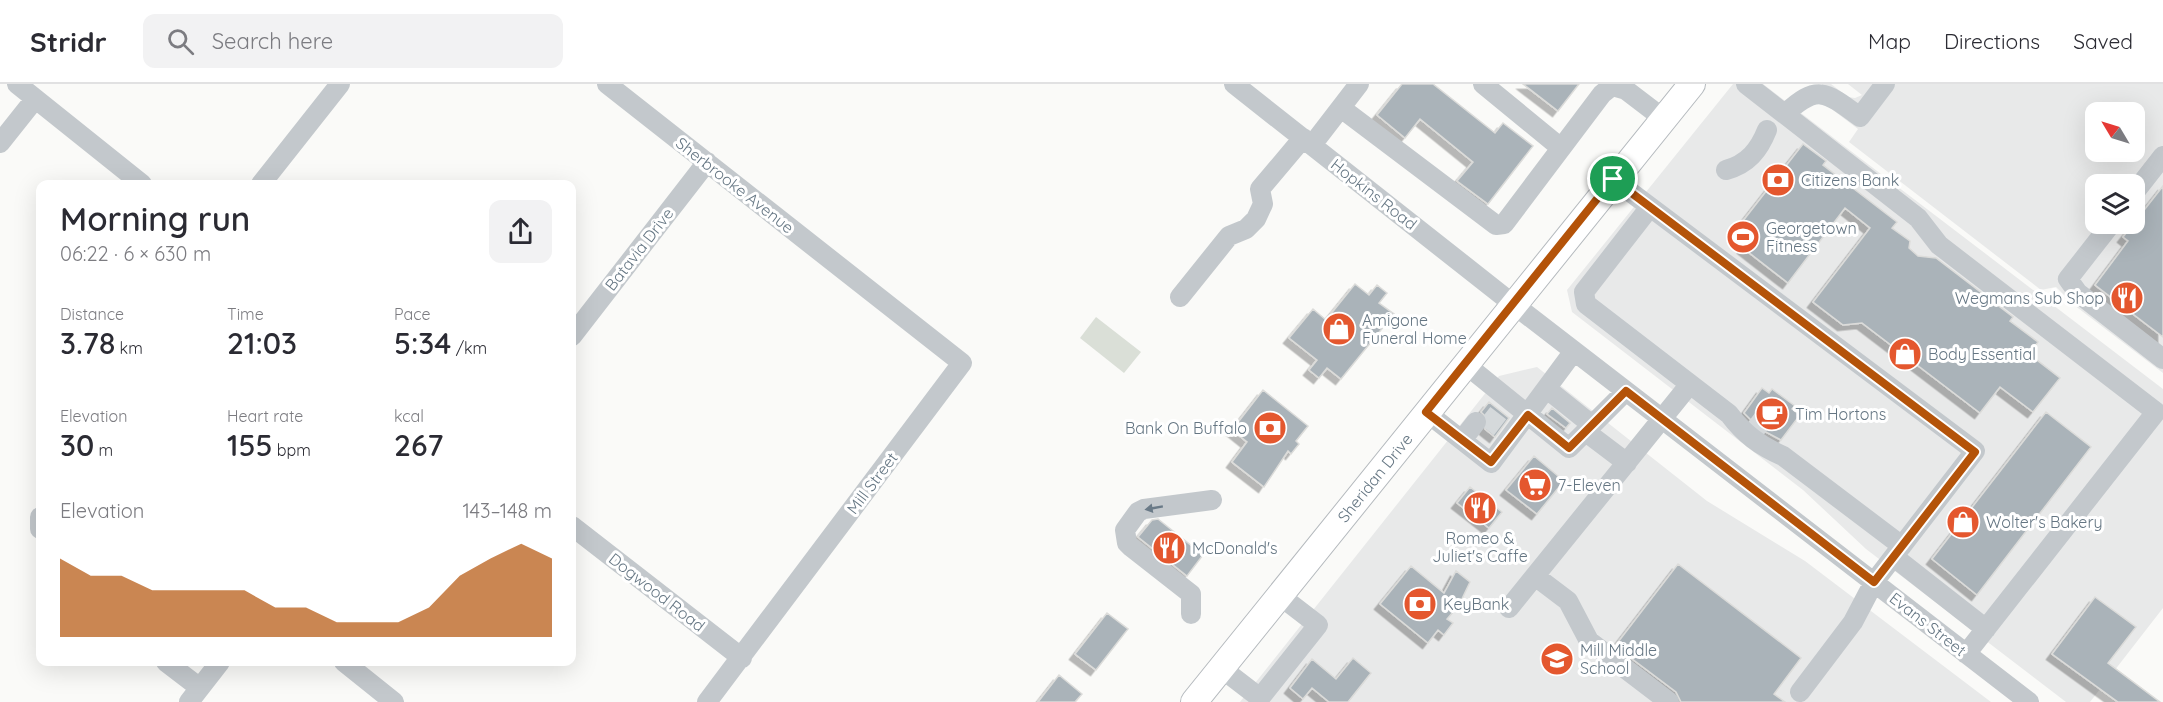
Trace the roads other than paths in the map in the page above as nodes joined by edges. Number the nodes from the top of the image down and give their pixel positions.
1 (17, 84) edge
2 (340, 84) edge
3 (607, 84) edge
4 (1234, 84) edge
5 (1359, 84) edge
6 (1483, 84) edge
7 (1692, 84) edge
8 (1746, 84) edge
9 (1885, 84) edge
10 (35, 99) junction
11 (1341, 108) junction
12 (1783, 113) junction
13 (1664, 119) junction
14 (1756, 140) junction
15 (1308, 142) junction
16 (0, 143) edge
17 (1562, 148) junction
18 (2163, 156) edge
19 (707, 162) junction
20 (2145, 178) edge
21 (1613, 179) junction
22 (137, 180) edge
23 (264, 180) edge
24 (1650, 207) junction
25 (2103, 234) edge
26 (863, 287) joint
27 (1180, 297) dead end
28 (1513, 304) junction
29 (576, 331) edge
30 (1574, 351) junction
31 (2163, 359) edge
32 (1466, 364) junction
33 (1690, 384) junction
34 (1547, 389) junction
35 (1626, 391) junction
36 (1426, 412) junction
37 (1729, 414) junction
38 (1528, 415) junction
39 (1662, 420) junction
40 (1749, 421) tunnel mouth
41 (1481, 426) tunnel mouth
42 (1589, 428) junction
43 (1770, 437) tunnel mouth
44 (1467, 443) junction
45 (1783, 456) junction
46 (1626, 463) junction
47 (1212, 500) dead end
48 (576, 529) edge
49 (1898, 551) junction
50 (1535, 576) junction
51 (1874, 582) junction
52 (1279, 595) junction
53 (1509, 608) dead end
54 (1191, 614) dead end
55 (1986, 629) junction
56 (1966, 654) junction
57 (742, 658) junction
58 (169, 666) edge
59 (217, 666) edge
60 (349, 666) edge
61 (1221, 668) junction
62 (1800, 692) dead end
63 (194, 695) edge
64 (394, 702) edge
65 (707, 702) edge
66 (1194, 702) edge
67 (1669, 702) edge
68 (2029, 702) edge

1 - 10 street
2 - 23 street
3 - 19 street, Sherbrooke Avenue
4 - 15 street, Hopkins Road
5 - 11 street
6 - 17 street
7 - 13 main road, Sheridan Drive
8 - 12 street
9 - 12 street
10 - 16 street
10 - 22 street
11 - 15 street
11 - 17 street
12 - 14 street
12 - 55 street
13 - 17 street
13 - 21 main road, Sheridan Drive
14 - 14 street
15 - 27 street
15 - 28 street, Hopkins Road
18 - 20 street
19 - 26 street, Sherbrooke Avenue
19 - 29 street, Batavia Drive
21 - 24 street
21 - 28 main road, Sheridan Drive
24 - 33 street
24 - 49 street
25 - 31 street
26 - 57 street, Mill Street
28 - 30 street, Evans Street
28 - 32 main road, Sheridan Drive
30 - 34 street
30 - 35 street, Evans Street
32 - 36 main road, Sheridan Drive
32 - 38 street
33 - 37 street
33 - 39 street
34 - 38 street
34 - 42 street
35 - 39 street, Evans Street
35 - 42 street
36 - 44 street
36 - 52 main road, Sheridan Drive
37 - 40 street
37 - 45 street
38 - 42 street
38 - 44 street
39 - 46 street
39 - 51 street, Evans Street
41 - 44 street
42 - 46 street
43 - 45 street
45 - 49 street
46 - 50 street
47 -> 54 street
48 - 57 street, Dogwood Road
49 - 51 street
49 - 55 street
50 - 53 street
50 - 67 street
51 - 56 street, Evans Street
51 - 62 street
52 - 61 main road, Sheridan Drive
52 - 61 street
55 - 56 street
56 - 68 street, Evans Street
57 - 65 street, Mill Street
58 - 63 street
59 - 63 street
60 - 64 street
61 - 66 main road, Sheridan Drive

